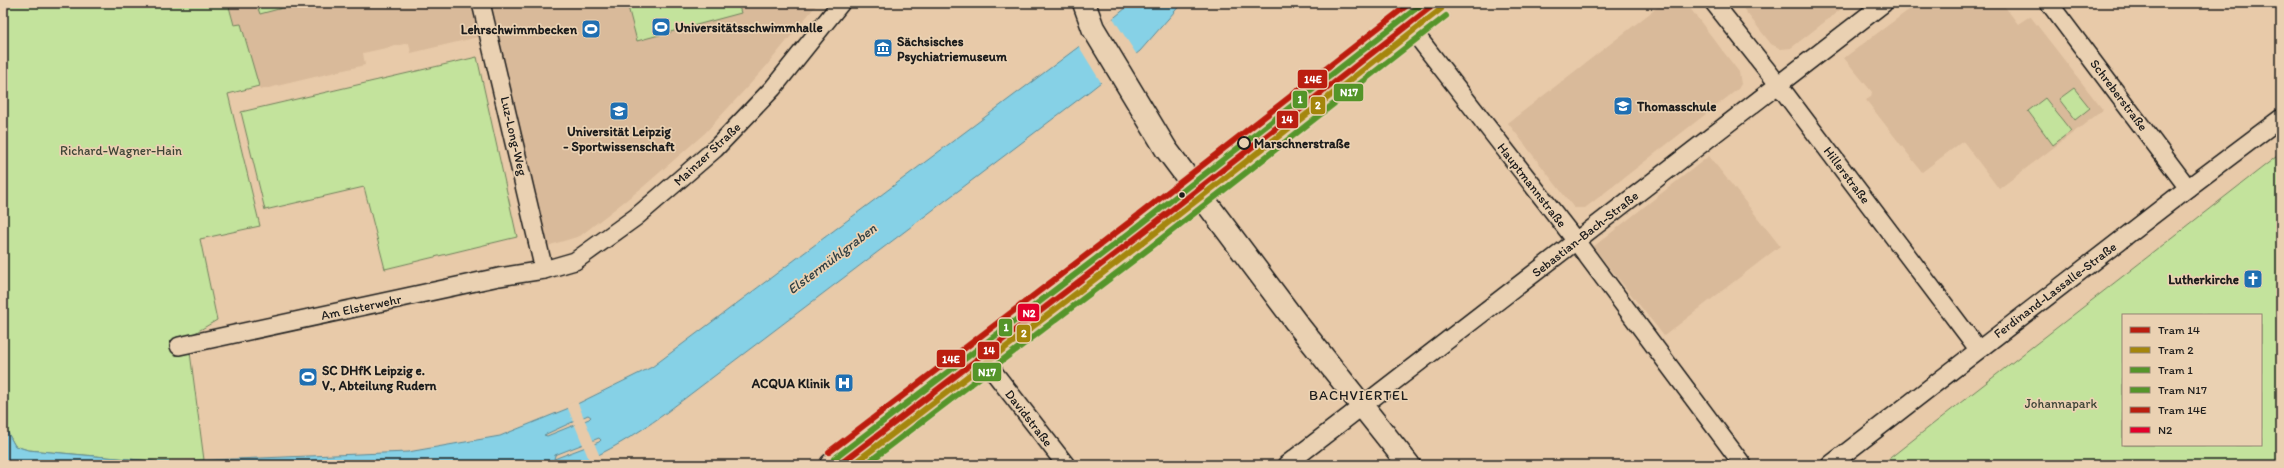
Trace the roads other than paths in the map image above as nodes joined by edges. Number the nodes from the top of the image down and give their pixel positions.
1 (481, 3) edge
2 (841, 3) edge
3 (1084, 3) edge
4 (1431, 3) edge
5 (1714, 3) edge
6 (1884, 3) edge
7 (2049, 3) edge
8 (1406, 22) junction
9 (1778, 84) junction
10 (2281, 118) edge
11 (1194, 187) junction
12 (2188, 188) junction
13 (1576, 241) junction
14 (544, 270) junction
15 (179, 346) dead end
16 (1978, 349) junction
17 (978, 352) junction
18 (1363, 406) junction
19 (831, 465) edge
20 (1066, 465) edge
21 (1286, 465) edge
22 (1409, 465) edge
23 (1743, 465) edge
24 (1830, 465) edge

1 - 14 street, Luz-Long-Weg
2 - 14 street, Mainzer Straße
3 - 11 main road
4 - 8 main road
5 - 9 street, Hillerstraße
6 - 9 street, Sebastian-Bach-Straße
7 - 12 street, Schreberstraße
8 - 11 main road
8 - 13 street, Hauptmannstraße
9 - 13 street, Sebastian-Bach-Straße
9 - 16 street, Hillerstraße
10 - 12 street, Ferdinand-Lassalle-Straße
11 - 17 main road
11 - 18 main road
12 - 16 street, Ferdinand-Lassalle-Straße
13 - 18 street, Sebastian-Bach-Straße
13 - 23 street, Hauptmannstraße
14 - 15 street, Am Elsterwehr
16 - 24 street, Ferdinand-Lassalle-Straße
17 - 19 main road
17 - 20 street, Davidstraße
18 - 21 street, Sebastian-Bach-Straße
18 - 22 main road

